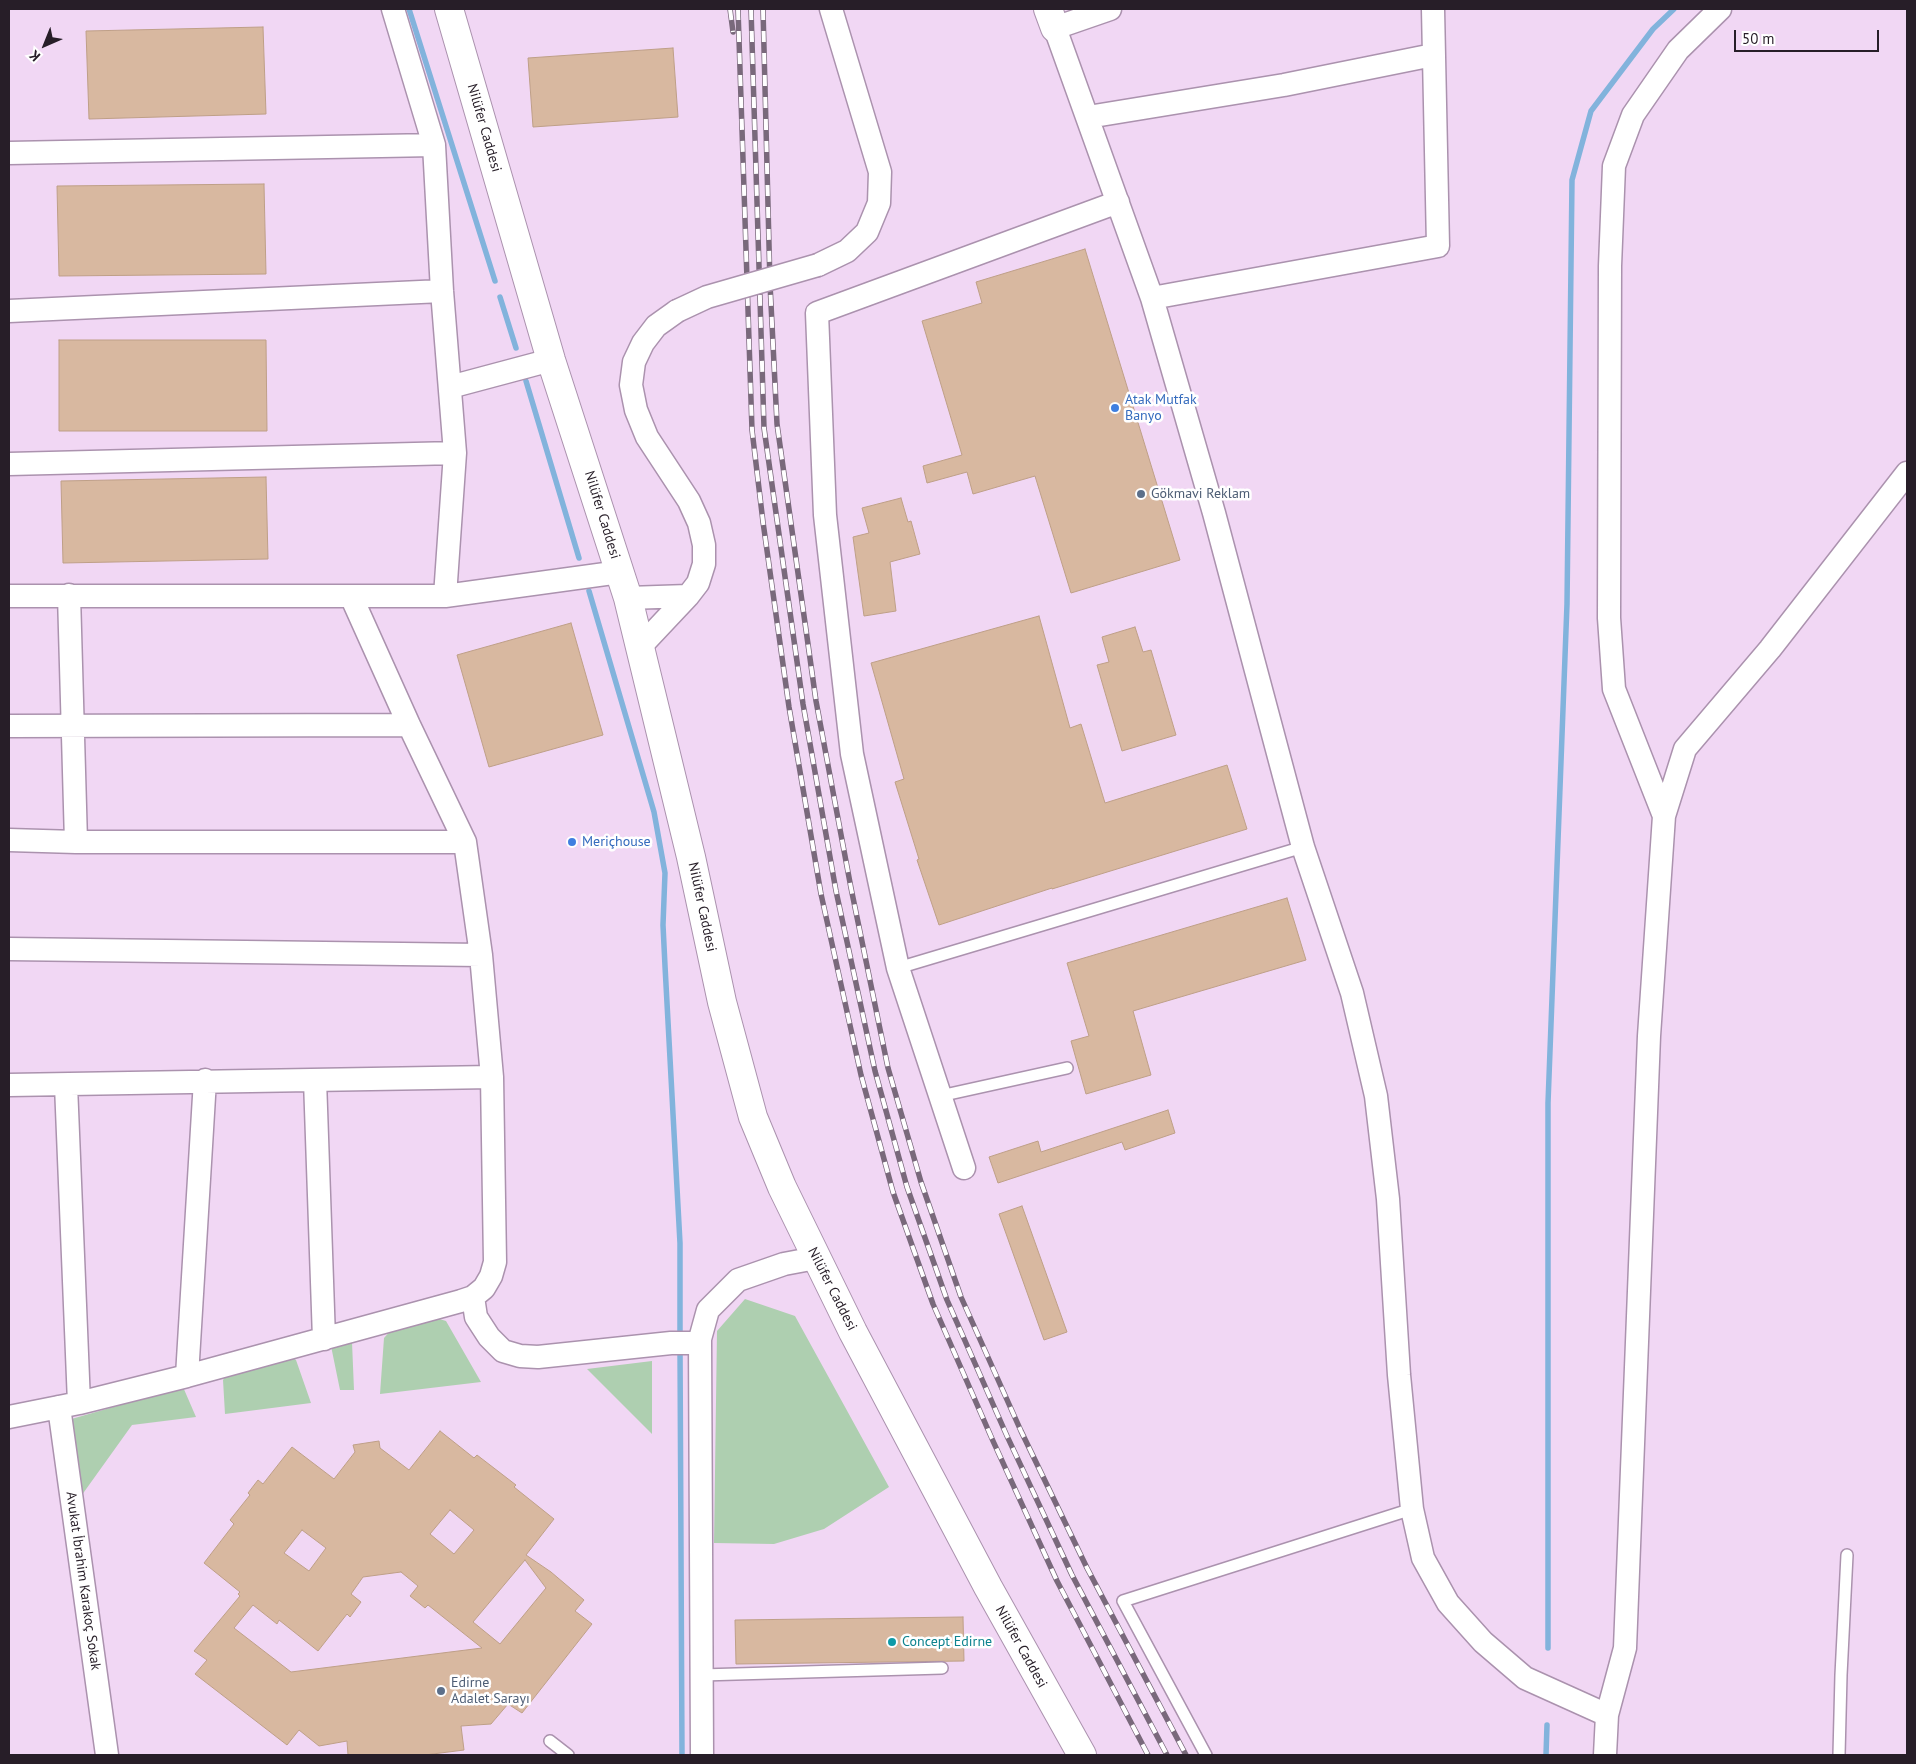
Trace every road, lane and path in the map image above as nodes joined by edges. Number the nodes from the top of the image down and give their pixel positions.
1 (393, 9) edge
2 (449, 9) edge
3 (831, 9) edge
4 (1110, 9) edge
5 (1432, 9) edge
6 (1720, 9) edge
7 (1051, 18) edge
8 (1433, 55) junction
9 (1088, 117) junction
10 (434, 145) junction
11 (9, 153) edge
12 (1118, 202) junction
13 (442, 291) junction
14 (1152, 298) junction
15 (9, 311) edge
16 (551, 360) junction
17 (450, 387) junction
18 (455, 453) junction
19 (9, 464) edge
20 (1907, 473) edge
21 (620, 572) junction
22 (69, 595) junction
23 (9, 596) edge
24 (351, 596) junction
25 (445, 596) junction
26 (688, 596) junction
27 (628, 598) junction
28 (640, 647) junction
29 (409, 725) junction
30 (9, 726) edge
31 (72, 727) junction
32 (1664, 816) junction
33 (9, 840) edge
34 (76, 842) junction
35 (464, 842) junction
36 (1303, 847) junction
37 (9, 949) edge
38 (481, 955) junction
39 (898, 968) junction
40 (1067, 1068) dead end
41 (492, 1077) junction
42 (204, 1080) junction
43 (315, 1080) junction
44 (9, 1085) edge
45 (66, 1085) junction
46 (940, 1096) junction
47 (964, 1168) dead end
48 (816, 1258) junction
49 (473, 1297) junction
50 (324, 1339) junction
51 (700, 1343) junction
52 (187, 1376) junction
53 (69, 1405) junction
54 (9, 1417) edge
55 (1412, 1509) junction
56 (1848, 1556) dead end
57 (942, 1668) dead end
58 (702, 1675) junction
59 (1608, 1715) junction
60 (550, 1741) dead end
61 (107, 1755) edge
62 (568, 1755) edge
63 (702, 1755) edge
64 (1082, 1755) edge
65 (1206, 1755) edge
66 (1605, 1755) edge
67 (1839, 1755) edge

1 - 10 street
2 - 16 main road, Nilüfer Caddesi
3 - 26 street, bridge
4 - 7 street
5 - 8 street
6 - 32 street
7 - 9 street
8 - 9 street
8 - 14 street
9 - 12 street
10 - 11 street
10 - 13 street
12 - 14 street
12 - 39 street
13 - 15 street
13 - 17 street
14 - 36 street
16 - 17 street
16 - 21 main road, Nilüfer Caddesi
17 - 18 street
18 - 19 street
18 - 25 street
20 - 32 street
21 - 25 street
21 - 27 main road, Nilüfer Caddesi
22 - 23 street
22 - 24 street
22 - 31 street
24 - 25 street
24 - 29 street
26 - 27 street
26 - 28 street
27 - 28 main road, Nilüfer Caddesi
28 - 48 main road, Nilüfer Caddesi
29 - 31 street
29 - 35 street
30 - 31 street
31 - 34 street
32 - 59 street
33 - 34 street
34 - 35 street
35 - 38 street
36 - 39 lane
36 - 55 street
37 - 38 street
38 - 41 street
39 - 46 street
40 - 46 lane
41 - 43 street
41 - 49 street
42 - 43 street
42 - 45 street
42 - 52 street
43 - 50 street
44 - 45 street
45 - 53 street, Avukat İbrahim Karakoç Sokak
46 - 47 street
48 - 51 street
48 - 64 main road, Nilüfer Caddesi
49 - 50 street
49 - 51 street
50 - 52 street
51 - 58 street
52 - 53 street
53 - 54 street
53 - 61 street, Avukat İbrahim Karakoç Sokak
55 - 59 street
55 - 65 lane
56 - 67 lane
57 - 58 lane
58 - 63 street
59 - 66 street
60 - 62 lane

